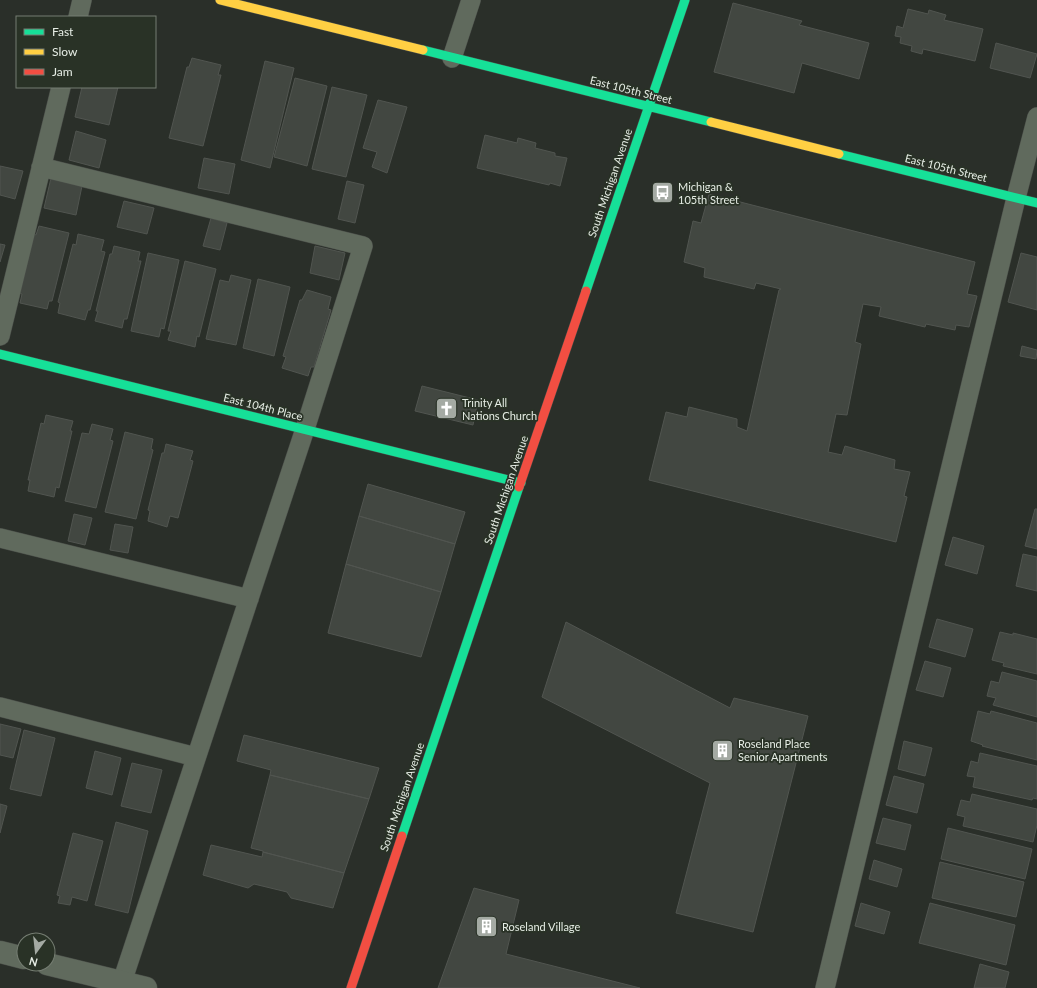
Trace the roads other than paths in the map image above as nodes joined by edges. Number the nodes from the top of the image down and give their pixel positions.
1 (82, 0) edge
2 (220, 0) edge
3 (471, 0) edge
4 (685, 0) edge
5 (265, 5) edge
6 (78, 16) edge
7 (452, 58) junction
8 (61, 88) edge
9 (649, 107) junction
10 (1037, 117) edge
11 (41, 167) junction
12 (1016, 198) junction
13 (1037, 203) edge
14 (0, 336) edge
15 (0, 354) edge
16 (305, 429) junction
17 (521, 483) junction
18 (0, 538) edge
19 (249, 599) junction
20 (0, 707) edge
21 (196, 757) junction
22 (0, 952) edge
23 (16, 956) edge
24 (56, 968) edge
25 (85, 981) edge
26 (122, 982) junction
27 (146, 988) edge
28 (351, 988) edge
29 (825, 988) edge

1 - 6 lane
2 - 5 street, East 105th Street
3 - 7 lane
4 - 9 street, South Michigan Avenue
5 - 7 street, East 105th Street
7 - 9 street, East 105th Street
8 - 11 lane
9 - 12 street, East 105th Street
9 - 17 street, South Michigan Avenue
10 - 12 lane
11 - 14 lane
11 - 16 lane
12 - 13 street, East 105th Street
12 - 29 lane
15 - 16 street, East 104th Place
16 - 17 street, East 104th Place
16 - 19 lane
17 - 28 street, South Michigan Avenue
18 - 19 lane
19 - 21 lane
20 - 21 lane
21 - 26 lane
22 - 23 street
24 - 25 street
25 - 26 street
26 - 27 street

